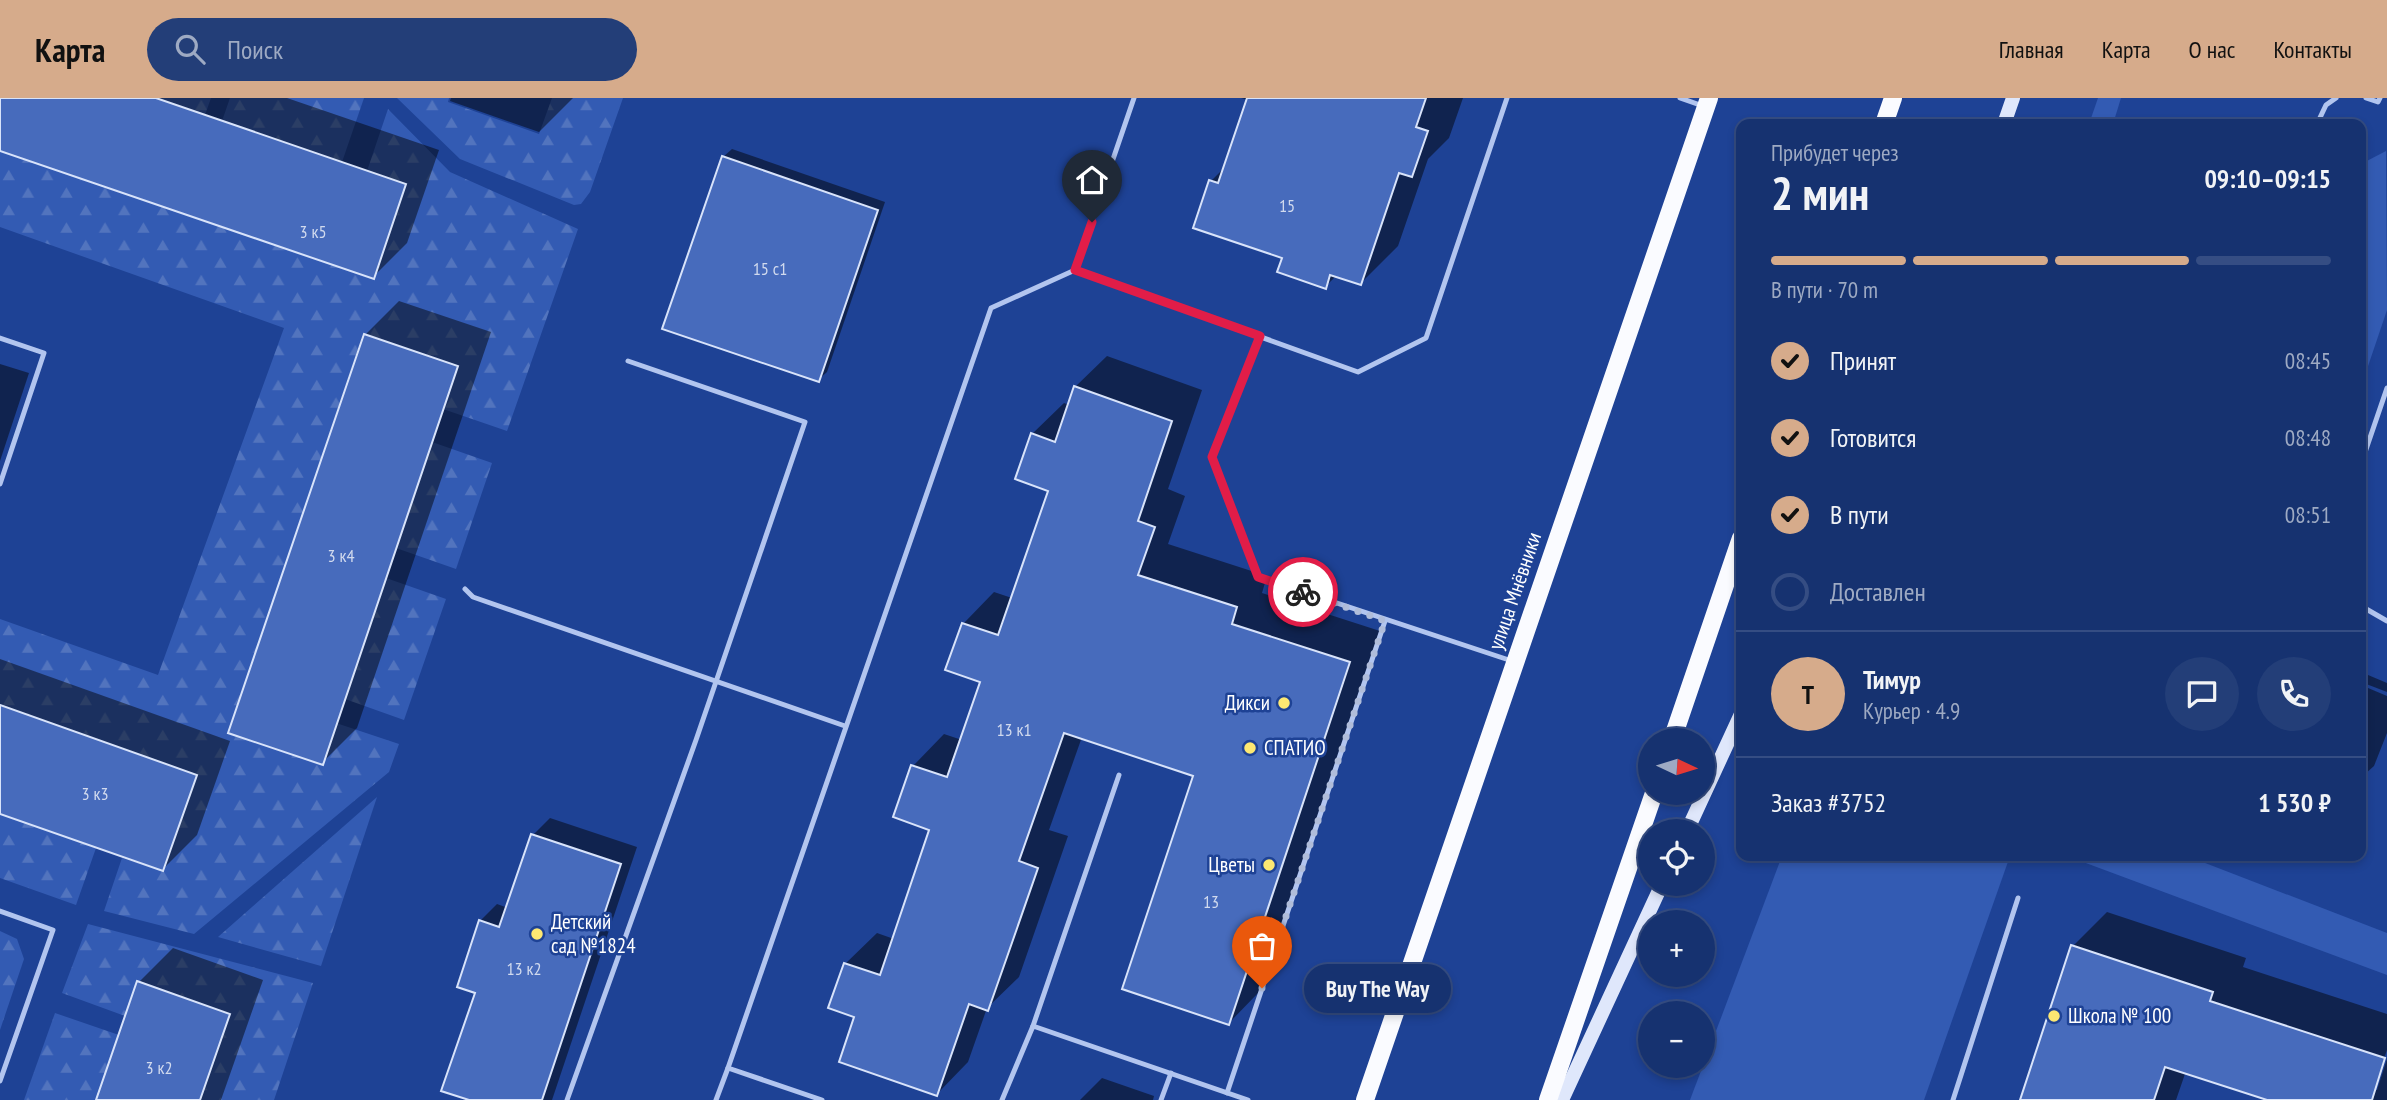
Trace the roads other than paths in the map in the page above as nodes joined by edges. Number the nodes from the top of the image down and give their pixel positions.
1 (1134, 98) edge
2 (1507, 98) edge
3 (1680, 98) edge
4 (1893, 98) edge
5 (2013, 98) edge
6 (2336, 98) edge
7 (2366, 98) edge
8 (2379, 100) edge
9 (1708, 102) edge
10 (2387, 104) edge
11 (1886, 119) edge
12 (2006, 119) edge
13 (2319, 119) edge
14 (1075, 270) junction
15 (1260, 336) junction
16 (0, 338) edge
17 (628, 361) dead end
18 (2387, 388) edge
19 (2366, 449) edge
20 (0, 484) edge
21 (1736, 553) edge
22 (465, 589) dead end
23 (2366, 609) edge
24 (1385, 621) junction
25 (2387, 621) edge
26 (1515, 662) junction
27 (716, 681) junction
28 (1736, 725) edge
29 (845, 726) junction
30 (1676, 728) edge
31 (1119, 775) dead end
32 (1650, 805) edge
33 (1693, 819) edge
34 (1656, 896) edge
35 (2018, 898) dead end
36 (0, 912) edge
37 (1032, 1026) junction
38 (728, 1068) junction
39 (1171, 1073) junction
40 (0, 1081) edge
41 (1227, 1093) junction
42 (567, 1100) edge
43 (716, 1100) edge
44 (822, 1100) edge
45 (1002, 1100) edge
46 (1161, 1100) edge
47 (1248, 1100) edge
48 (1365, 1100) edge
49 (1548, 1100) edge
50 (1562, 1100) edge
51 (1953, 1100) edge

1 - 14 lane
2 - 15 lane
3 - 9 lane
4 - 11 main road
5 - 12 main road
6 - 13 lane
7 - 8 lane
8 - 10 lane
9 - 26 main road, улица Мнёвники
14 - 15 lane
14 - 29 lane
15 - 24 lane
16 - 20 lane
17 - 27 lane
18 - 19 lane
21 - 30 main road
22 - 27 lane
23 - 25 lane
24 - 26 lane
24 - 41 lane
26 - 48 main road, улица Мнёвники
27 - 29 lane
27 - 42 lane
28 - 33 main road
29 - 38 lane
31 - 37 lane
32 - 49 main road
34 - 50 main road
35 - 51 lane
36 - 40 lane
37 - 39 lane
37 - 45 lane
38 - 43 lane
38 - 44 lane
39 - 41 lane
39 - 46 lane
41 - 47 lane

